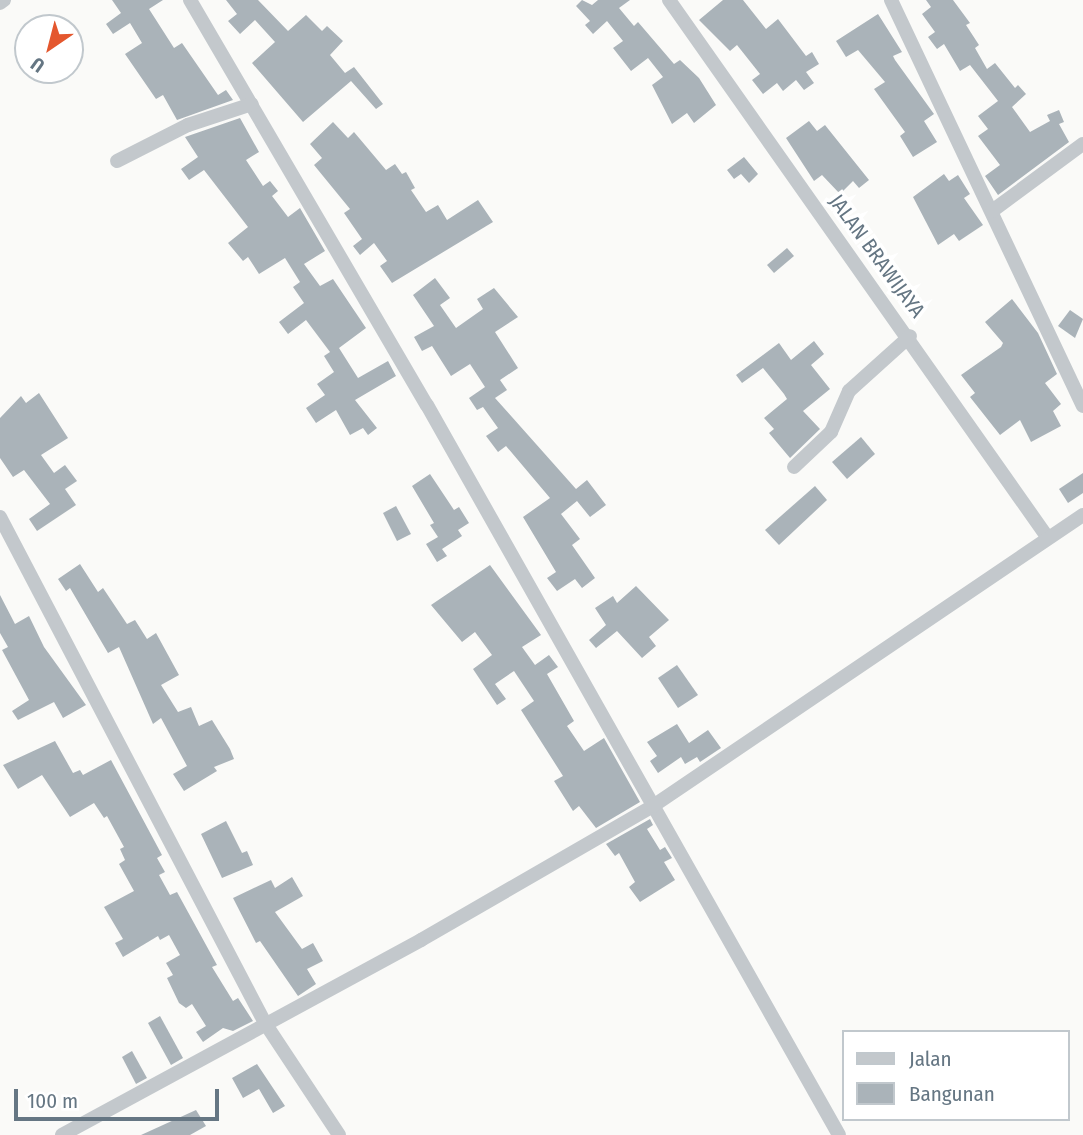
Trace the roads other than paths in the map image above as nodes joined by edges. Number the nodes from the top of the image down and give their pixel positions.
1 (190, 0) edge
2 (669, 0) edge
3 (891, 0) edge
4 (252, 104) junction
5 (1083, 144) edge
6 (117, 161) dead end
7 (992, 211) junction
8 (910, 336) junction
9 (1083, 406) edge
10 (794, 467) dead end
11 (1083, 515) edge
12 (0, 516) edge
13 (1048, 538) junction
14 (653, 806) junction
15 (265, 1023) junction
16 (62, 1135) edge
17 (339, 1135) edge
18 (839, 1135) edge

1 - 4 street
2 - 8 street, JALAN BRAWIJAYA
3 - 7 street
4 - 6 street
4 - 14 street
5 - 7 street
7 - 9 street
8 - 10 street
8 - 13 street, JALAN BRAWIJAYA
11 - 13 street
12 - 15 street
13 - 14 street
14 - 15 street
14 - 18 street
15 - 16 street
15 - 17 street

